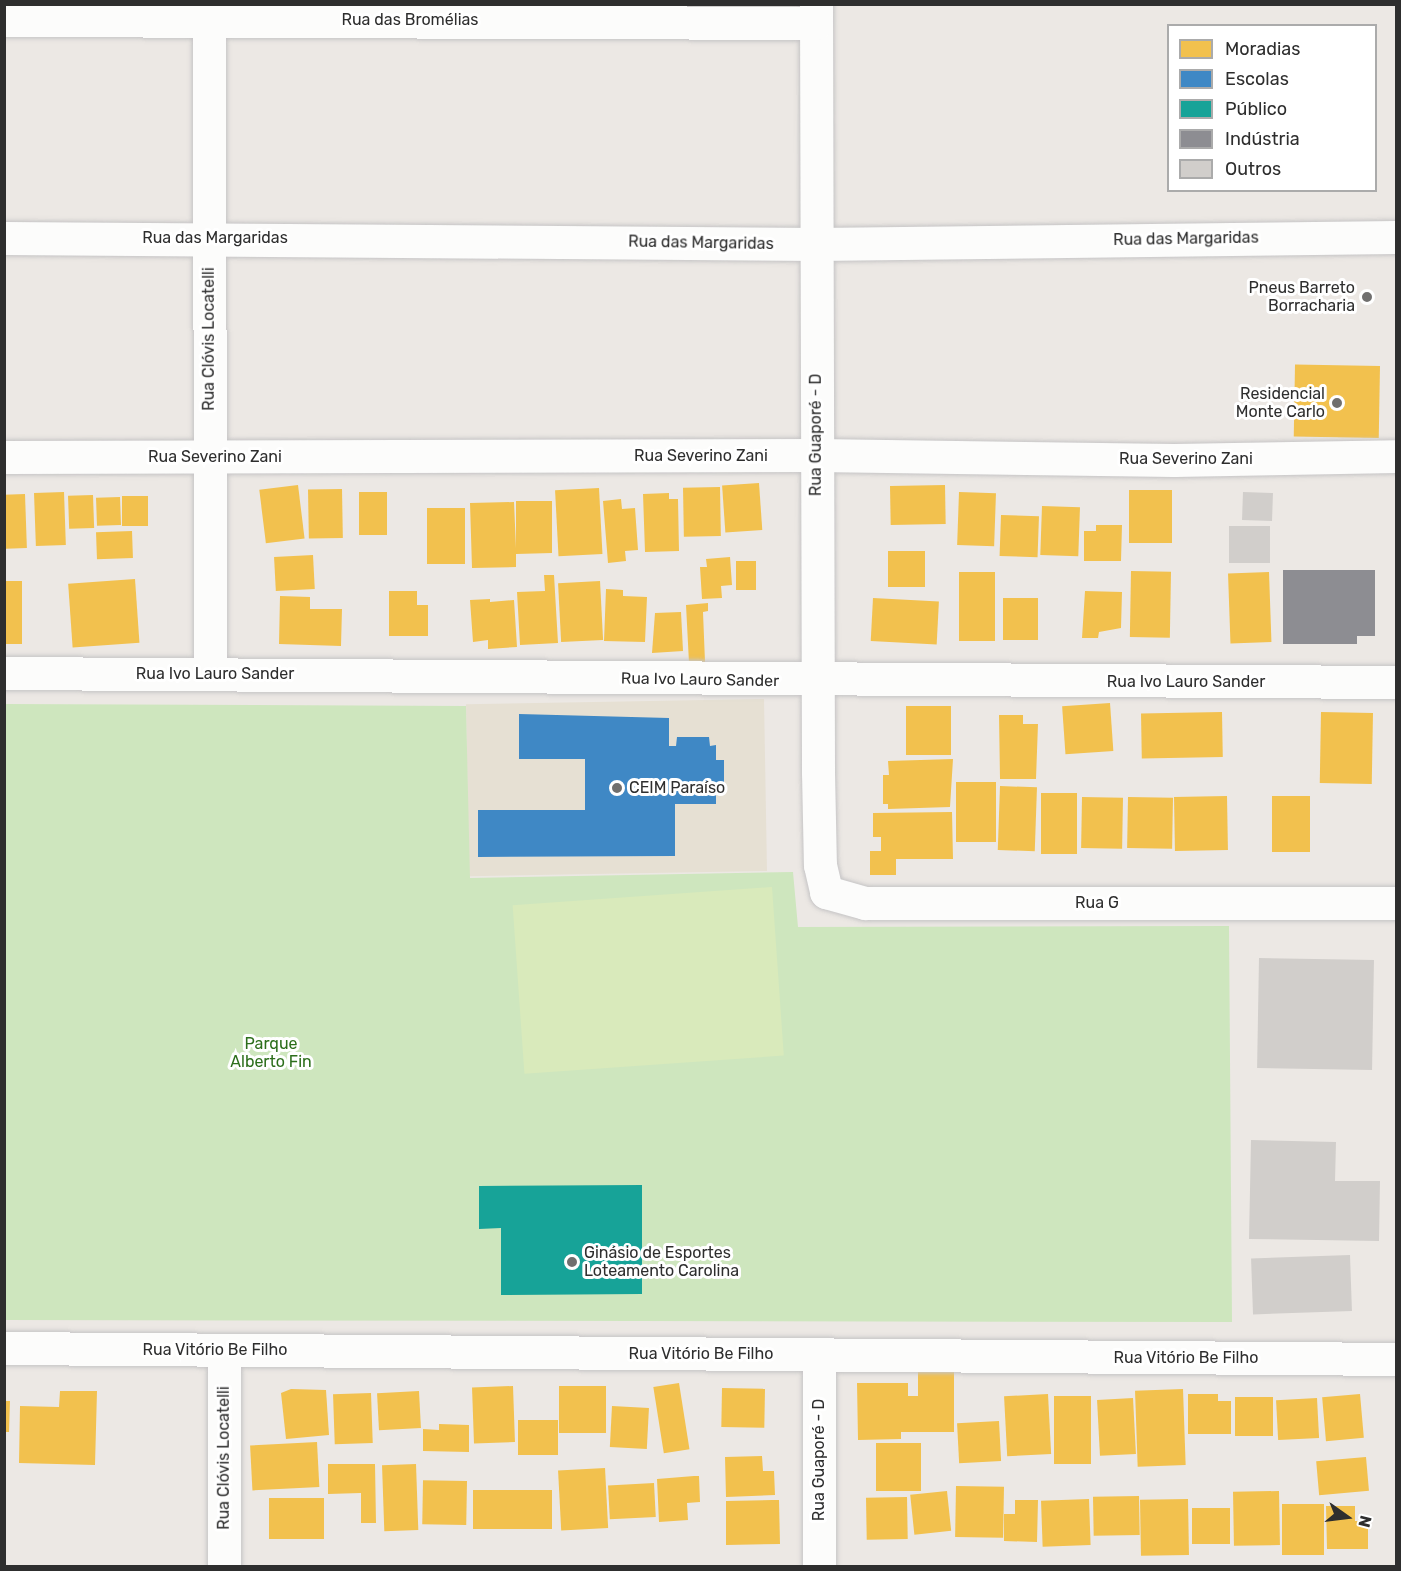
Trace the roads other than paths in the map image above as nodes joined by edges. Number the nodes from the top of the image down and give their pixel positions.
1 (209, 12) edge
2 (816, 14) edge
3 (4, 20) edge
4 (1396, 237) edge
5 (4, 238) edge
6 (209, 238) junction
7 (816, 244) junction
8 (816, 455) junction
9 (1396, 456) edge
10 (4, 457) edge
11 (209, 457) junction
12 (4, 673) edge
13 (210, 673) junction
14 (818, 681) junction
15 (1396, 682) edge
16 (820, 865) joint
17 (1396, 903) edge
18 (4, 1348) edge
19 (224, 1350) junction
20 (819, 1354) junction
21 (1396, 1359) edge
22 (224, 1566) edge
23 (819, 1566) edge

1 - 2 street, Rua das Bromélias
1 - 3 street, Rua das Bromélias
1 - 6 street, Rua Clóvis Locatelli
2 - 7 street, Rua Guaporé - D
4 - 7 street, Rua das Margaridas
5 - 6 street, Rua das Margaridas
6 - 7 street, Rua das Margaridas
6 - 11 street, Rua Clóvis Locatelli
7 - 8 street, Rua Guaporé - D
8 - 9 street, Rua Severino Zani
8 - 11 street, Rua Severino Zani
8 - 14 street, Rua Guaporé - D
10 - 11 street, Rua Severino Zani
11 - 13 street, Rua Clóvis Locatelli
12 - 13 street, Rua Ivo Lauro Sander
13 - 14 street, Rua Ivo Lauro Sander
14 - 15 street, Rua Ivo Lauro Sander
14 - 16 street, Rua Guaporé - D
16 - 17 street, Rua G
18 - 19 street, Rua Vitório Be Filho
19 - 20 street, Rua Vitório Be Filho
19 - 22 street, Rua Clóvis Locatelli
20 - 21 street, Rua Vitório Be Filho
20 - 23 street, Rua Guaporé - D

